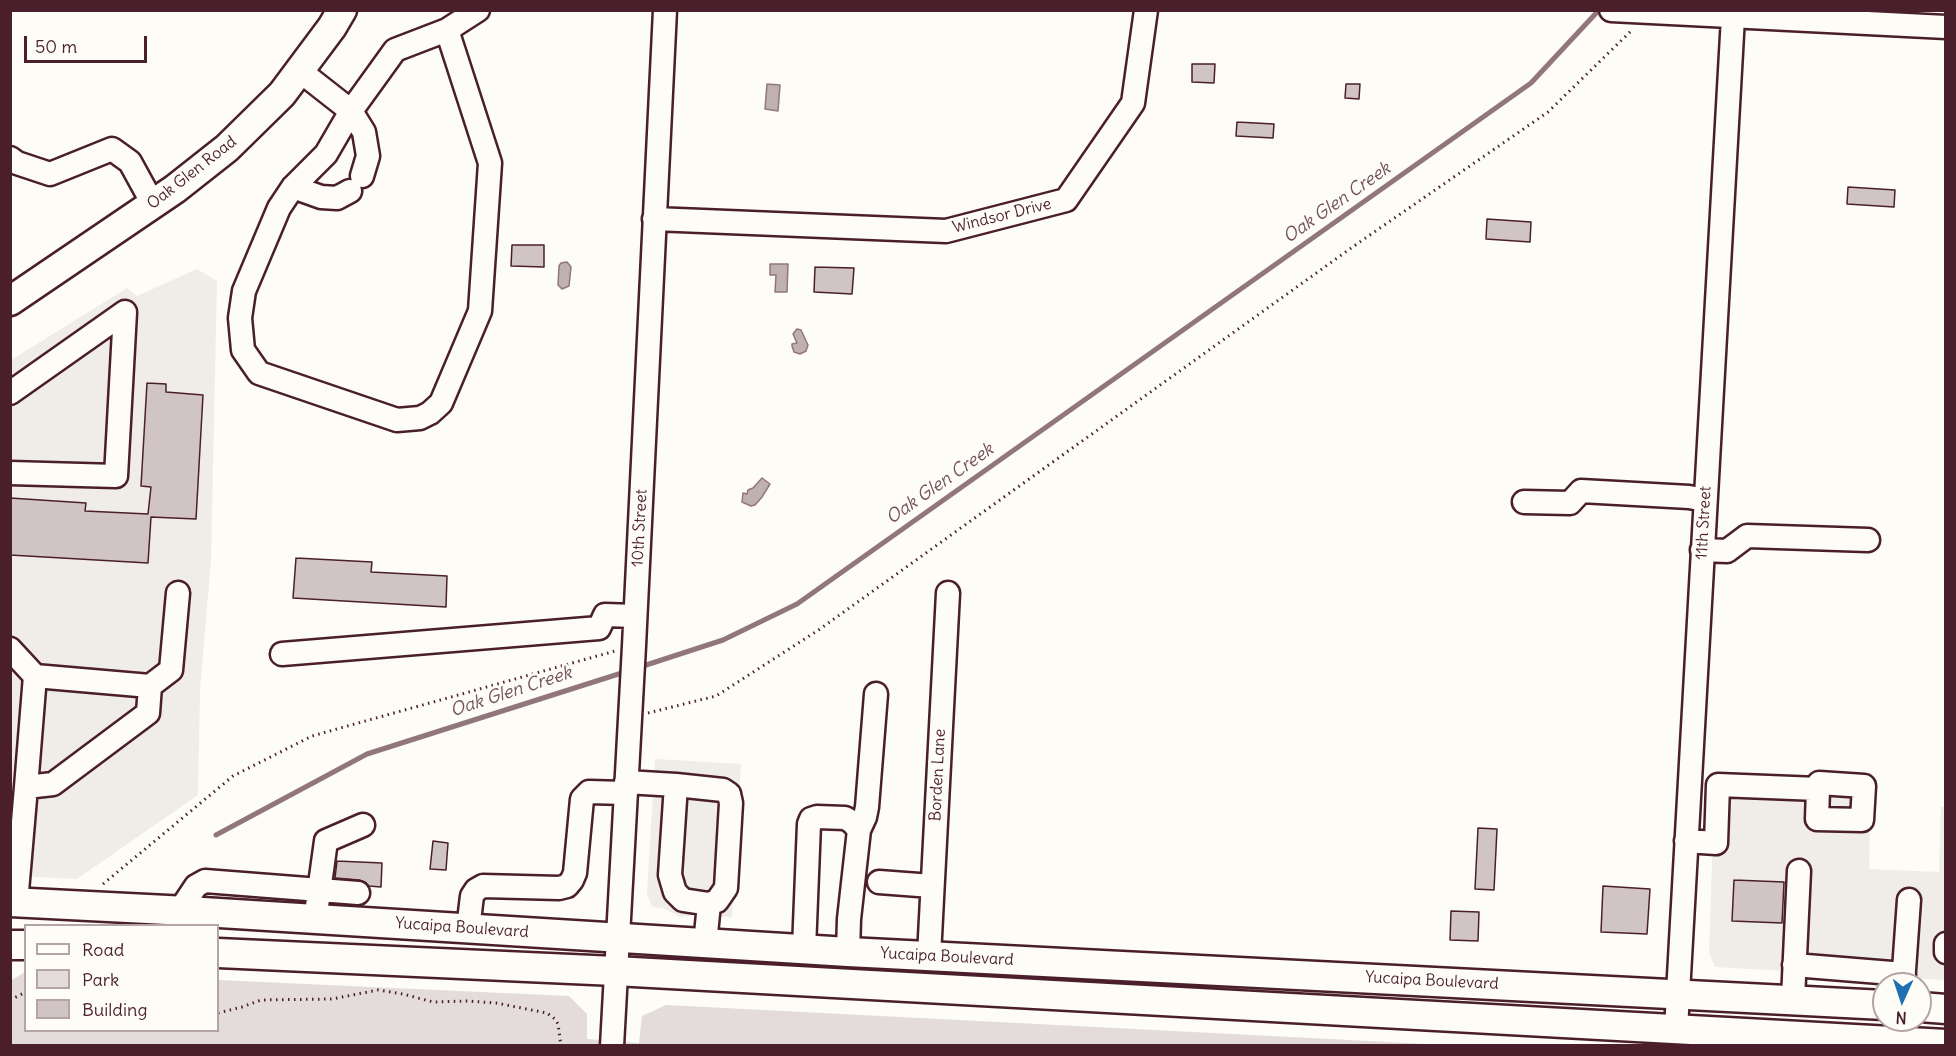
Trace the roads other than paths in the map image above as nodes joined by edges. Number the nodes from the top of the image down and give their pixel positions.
1 (342, 10) edge
2 (478, 10) edge
3 (665, 10) edge
4 (1146, 10) edge
5 (1630, 12) edge
6 (1733, 17) junction
7 (1946, 27) edge
8 (447, 30) junction
9 (300, 71) junction
10 (351, 111) junction
11 (10, 158) edge
12 (293, 188) junction
13 (153, 204) junction
14 (654, 219) junction
15 (10, 301) edge
16 (10, 393) edge
17 (10, 473) edge
18 (1705, 500) junction
19 (1524, 502) dead end
20 (1868, 540) dead end
21 (1702, 550) junction
22 (178, 593) dead end
23 (948, 593) dead end
24 (636, 616) junction
25 (10, 649) edge
26 (282, 654) dead end
27 (35, 676) junction
28 (150, 686) junction
29 (876, 694) dead end
30 (676, 785) junction
31 (26, 787) junction
32 (626, 787) junction
33 (1818, 789) dead end
34 (1689, 794) junction
35 (1718, 795) junction
36 (363, 825) dead end
37 (859, 830) junction
38 (1686, 842) junction
39 (1799, 871) dead end
40 (879, 882) dead end
41 (240, 884) junction
42 (932, 886) junction
43 (319, 890) junction
44 (358, 893) dead end
45 (1909, 900) dead end
46 (13, 902) edge
47 (709, 904) junction
48 (180, 910) junction
49 (235, 914) junction
50 (315, 919) junction
51 (468, 929) junction
52 (616, 938) junction
53 (705, 944) junction
54 (1946, 944) edge
55 (804, 949) junction
56 (848, 952) junction
57 (1946, 952) edge
58 (219, 953) edge
59 (929, 956) junction
60 (1794, 965) junction
61 (615, 971) junction
62 (1904, 972) edge
63 (1872, 975) edge
64 (1677, 994) junction
65 (1792, 999) junction
66 (1872, 1004) edge
67 (1676, 1029) junction
68 (1946, 1044) edge
69 (612, 1046) edge

1 - 9 main road, Oak Glen Road
2 - 8 street
3 - 14 street, 10th Street
4 - 14 street, Windsor Drive
5 - 6 street
6 - 7 street
6 - 18 street, 11th Street
8 - 10 street
8 - 12 street
9 - 10 street
9 - 13 main road, Oak Glen Road
10 - 12 street
10 - 12 street
11 - 13 street
13 - 15 main road, Oak Glen Road
14 - 24 street, 10th Street
16 - 17 street
18 - 19 street
18 - 21 street, 11th Street
20 - 21 street
21 - 34 street, 11th Street
22 - 28 street
23 - 42 street, Borden Lane
24 - 26 street
24 - 32 street, 10th Street
25 - 27 street
27 - 28 street
27 - 31 street
28 - 31 street
29 - 37 street
30 - 32 street
30 - 47 street
30 - 47 street
31 - 46 street
32 - 51 street
32 - 52 street, 10th Street
33 - 35 street
34 - 35 street
34 - 38 street, 11th Street
35 - 38 street
36 - 43 street
37 - 55 street
37 - 56 street
38 - 64 street, 11th Street
39 - 60 street
40 - 42 street
41 - 43 street
41 - 48 street
41 - 49 street
42 - 59 street, Borden Lane
43 - 44 street
43 - 50 street
45 - 62 street
46 - 48 main road, Yucaipa Boulevard
47 - 53 street
48 - 49 main road, Yucaipa Boulevard
49 - 50 main road, Yucaipa Boulevard
50 - 51 main road, Yucaipa Boulevard
51 - 52 main road, Yucaipa Boulevard
52 - 53 main road, Yucaipa Boulevard
52 - 61 street, 10th Street
53 - 55 main road, Yucaipa Boulevard
54 - 57 street
55 - 56 main road, Yucaipa Boulevard
56 - 59 main road, Yucaipa Boulevard
58 - 61 main road, Yucaipa Boulevard
59 - 64 main road, Yucaipa Boulevard
60 - 63 street
60 - 65 street
61 - 67 main road, Yucaipa Boulevard
61 - 69 street, 10th Street
64 - 65 main road, Yucaipa Boulevard
64 - 67 street, 11th Street
65 - 66 main road, Yucaipa Boulevard
67 - 68 main road, Yucaipa Boulevard

